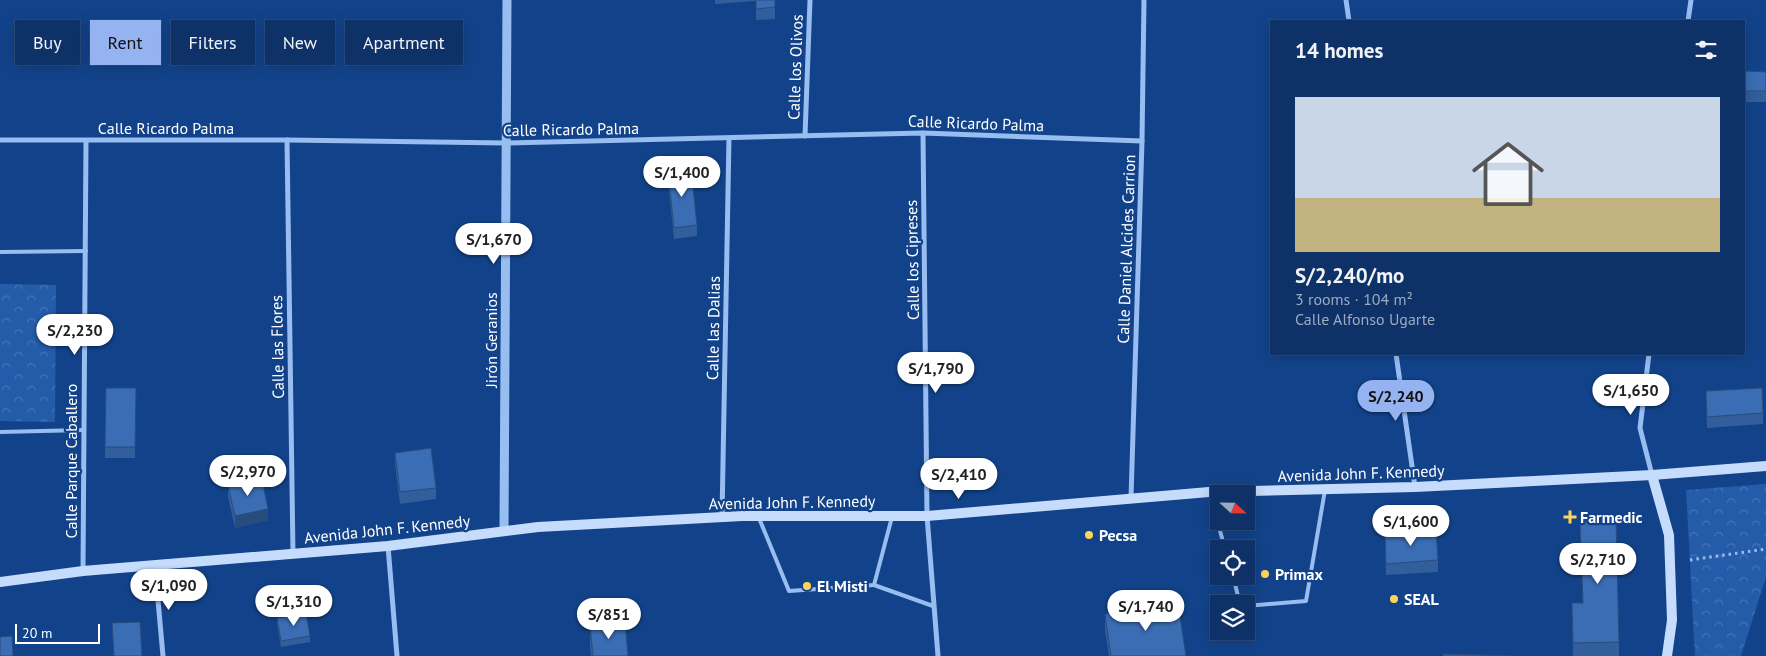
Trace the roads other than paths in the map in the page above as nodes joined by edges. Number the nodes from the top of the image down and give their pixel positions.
1 (506, 0) edge
2 (810, 0) edge
3 (1144, 0) edge
4 (1346, 0) edge
5 (1690, 0) edge
6 (1349, 20) edge
7 (1688, 20) edge
8 (923, 133) junction
9 (805, 136) junction
10 (729, 138) junction
11 (0, 140) edge
12 (286, 140) junction
13 (86, 141) junction
14 (1142, 141) junction
15 (507, 143) junction
16 (86, 251) junction
17 (0, 252) edge
18 (1396, 355) edge
19 (1649, 355) edge
20 (84, 430) junction
21 (0, 432) edge
22 (1766, 466) edge
23 (1652, 475) junction
24 (1415, 487) junction
25 (1325, 489) junction
26 (1209, 492) junction
27 (1132, 498) junction
28 (892, 515) junction
29 (759, 516) junction
30 (927, 516) junction
31 (722, 518) junction
32 (504, 530) junction
33 (1222, 540) edge
34 (388, 546) junction
35 (293, 554) junction
36 (155, 567) junction
37 (83, 572) junction
38 (0, 582) edge
39 (874, 584) junction
40 (1255, 605) edge
41 (933, 606) junction
42 (162, 656) edge
43 (398, 656) edge
44 (938, 656) edge
45 (1667, 656) edge

1 - 15 street, Jirón Geranios
2 - 9 street, Calle los Olivos
3 - 14 street, Calle Daniel Alcides Carrion
4 - 6 street
5 - 7 street
8 - 9 street, Calle Ricardo Palma
8 - 14 street, Calle Ricardo Palma
8 - 30 street, Calle los Cipreses
9 - 10 street, Calle Ricardo Palma
10 - 15 street, Calle Ricardo Palma
10 - 31 street, Calle las Dalias
11 - 13 street, Calle Ricardo Palma
12 - 13 street, Calle Ricardo Palma
12 - 15 street, Calle Ricardo Palma
12 - 35 street, Calle las Flores
13 - 16 street, Calle Parque Caballero
14 - 27 street, Calle Daniel Alcides Carrion
15 - 32 street, Jirón Geranios
16 - 17 lane
16 - 20 street, Calle Parque Caballero
18 - 24 street
19 - 23 street
20 - 21 lane
20 - 37 street, Calle Parque Caballero
22 - 23 main road, Avenida John F. Kennedy
23 - 24 main road, Avenida John F. Kennedy
23 - 45 main road
24 - 25 main road, Avenida John F. Kennedy
25 - 26 main road, Avenida John F. Kennedy
25 - 40 lane
26 - 27 main road, Avenida John F. Kennedy
26 - 33 lane
27 - 30 main road, Avenida John F. Kennedy
28 - 29 main road, Avenida John F. Kennedy
28 - 30 main road, Avenida John F. Kennedy
28 - 39 lane
29 - 31 main road, Avenida John F. Kennedy
29 - 39 lane
30 - 41 street, Calle los Cipreses
31 - 32 main road, Avenida John F. Kennedy
32 - 34 main road, Avenida John F. Kennedy
34 - 35 main road, Avenida John F. Kennedy
34 - 43 street
35 - 36 main road, Avenida John F. Kennedy
36 - 37 main road, Avenida John F. Kennedy
36 - 42 street
37 - 38 main road, Avenida John F. Kennedy
39 - 41 lane
41 - 44 street, Calle los Cipreses

